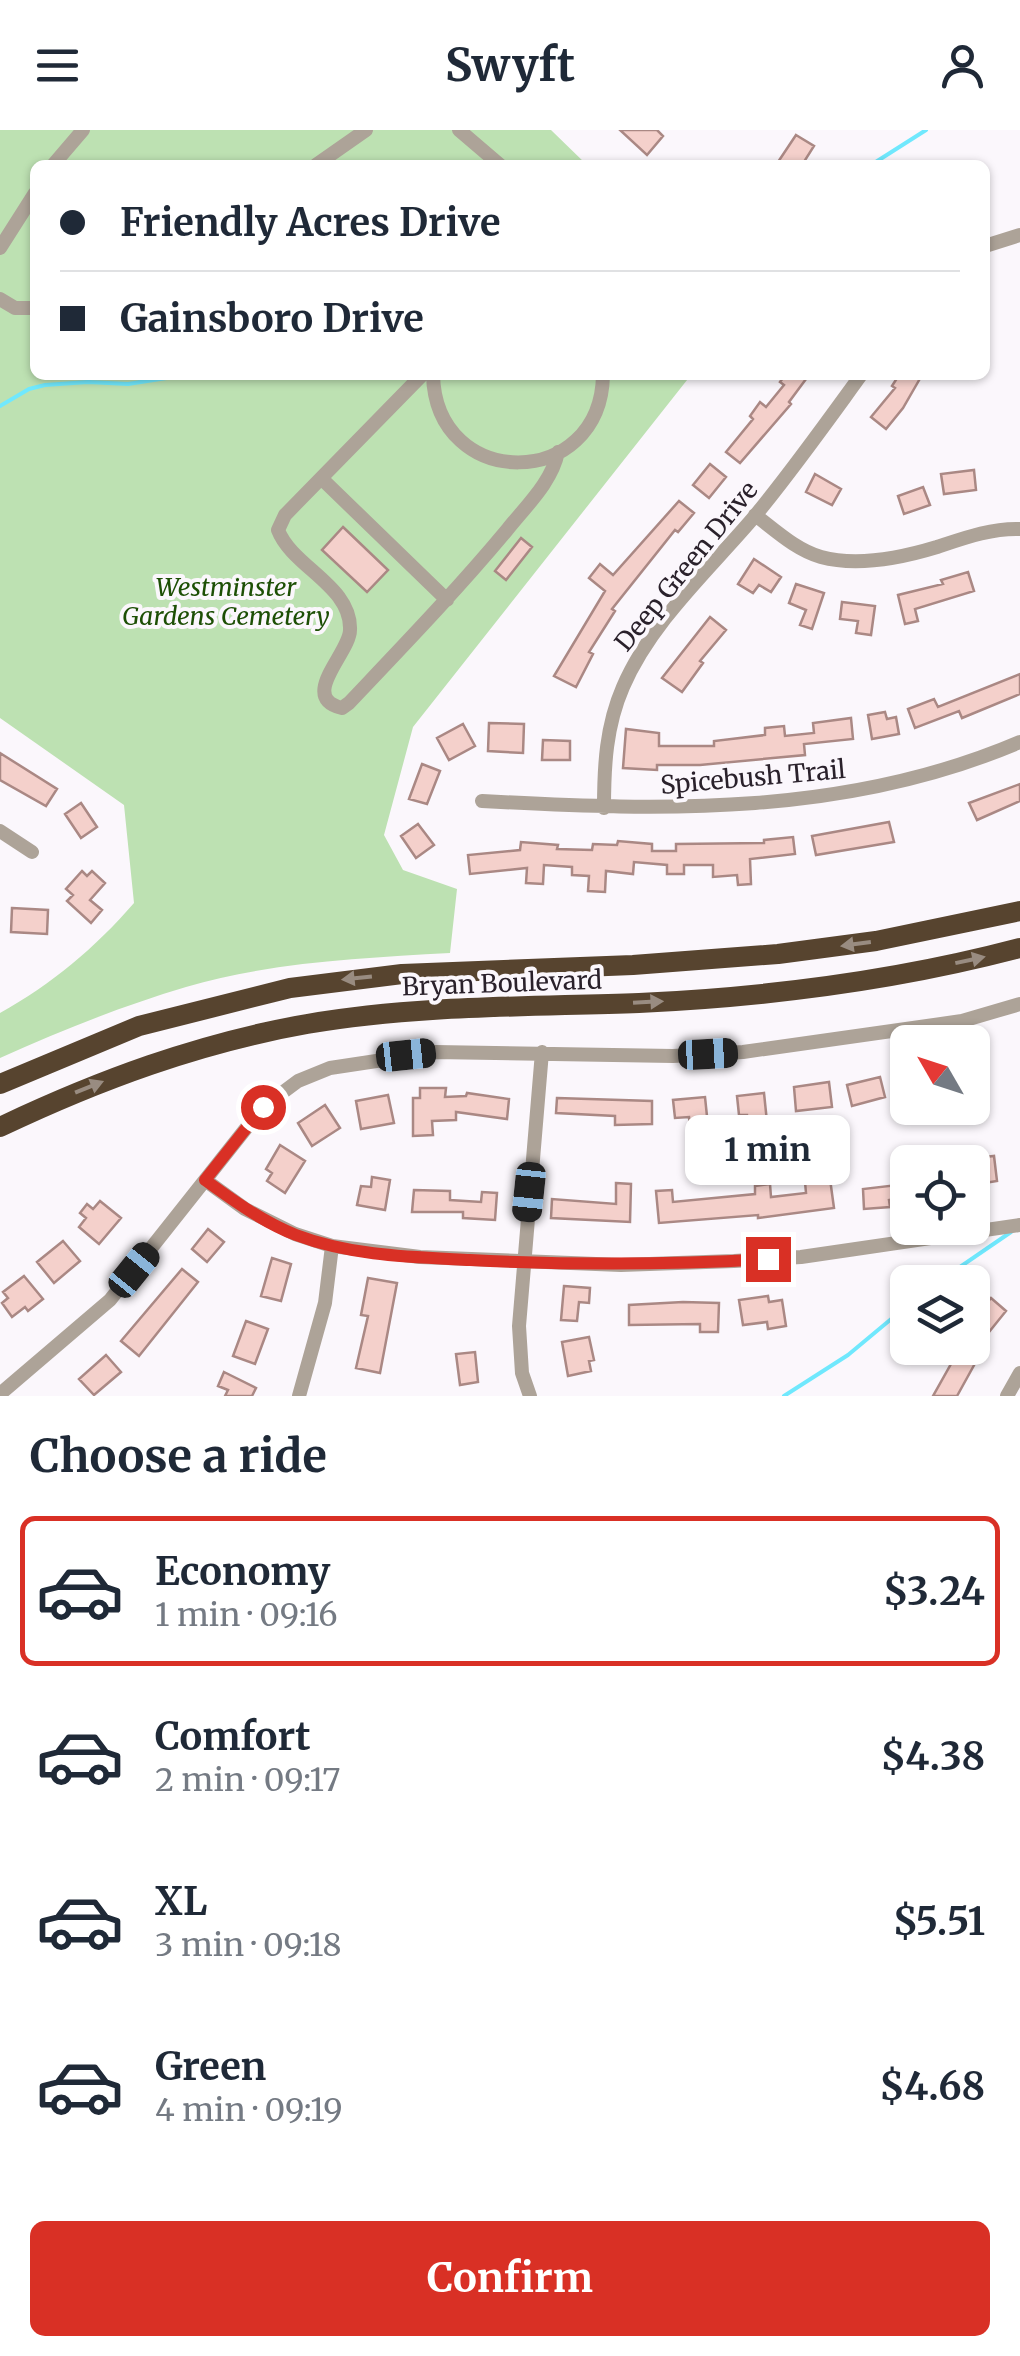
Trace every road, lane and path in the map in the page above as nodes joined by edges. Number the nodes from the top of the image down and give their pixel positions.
1 (83, 130) edge
2 (366, 130) edge
3 (459, 130) edge
4 (58, 160) edge
5 (323, 160) edge
6 (494, 160) edge
7 (30, 201) edge
8 (1020, 235) edge
9 (990, 244) edge
10 (0, 248) edge
11 (1, 302) edge
12 (30, 308) edge
13 (417, 380) edge
14 (434, 380) edge
15 (603, 380) edge
16 (856, 380) edge
17 (558, 452) junction
18 (321, 478) junction
19 (755, 515) junction
20 (1020, 529) edge
21 (446, 600) junction
22 (1020, 742) edge
23 (482, 802) dead end
24 (604, 808) junction
25 (0, 831) edge
26 (32, 852) dead end
27 (1020, 899) edge
28 (1020, 910) edge
29 (914, 934) junction
30 (1020, 948) edge
31 (1020, 1004) edge
32 (542, 1052) junction
33 (0, 1084) edge
34 (0, 1127) edge
35 (205, 1180) junction
36 (1020, 1225) edge
37 (332, 1246) junction
38 (522, 1262) junction
39 (1020, 1373) edge
40 (0, 1394) edge
41 (299, 1396) edge
42 (530, 1396) edge
43 (1007, 1396) edge

1 - 4 street
2 - 5 street
3 - 6 street
7 - 10 street
8 - 9 street
11 - 12 street
13 - 18 street
14 - 17 street
15 - 17 street
16 - 19 street, Deep Green Drive
17 - 21 street
18 - 21 street
18 - 21 street
19 - 20 street
19 - 24 street, Deep Green Drive
22 - 24 street, Spicebush Trail
23 - 24 street, Spicebush Trail
25 - 26 street
27 - 29 highway
28 - 29 highway, Bryan Boulevard
29 -> 33 highway, Bryan Boulevard
34 -> 30 highway, Bryan Boulevard
31 - 32 street
32 - 35 street
32 - 38 street
35 - 37 street
35 - 40 street
36 - 38 street
37 - 38 street
37 - 41 street
38 - 42 street
39 - 43 street

